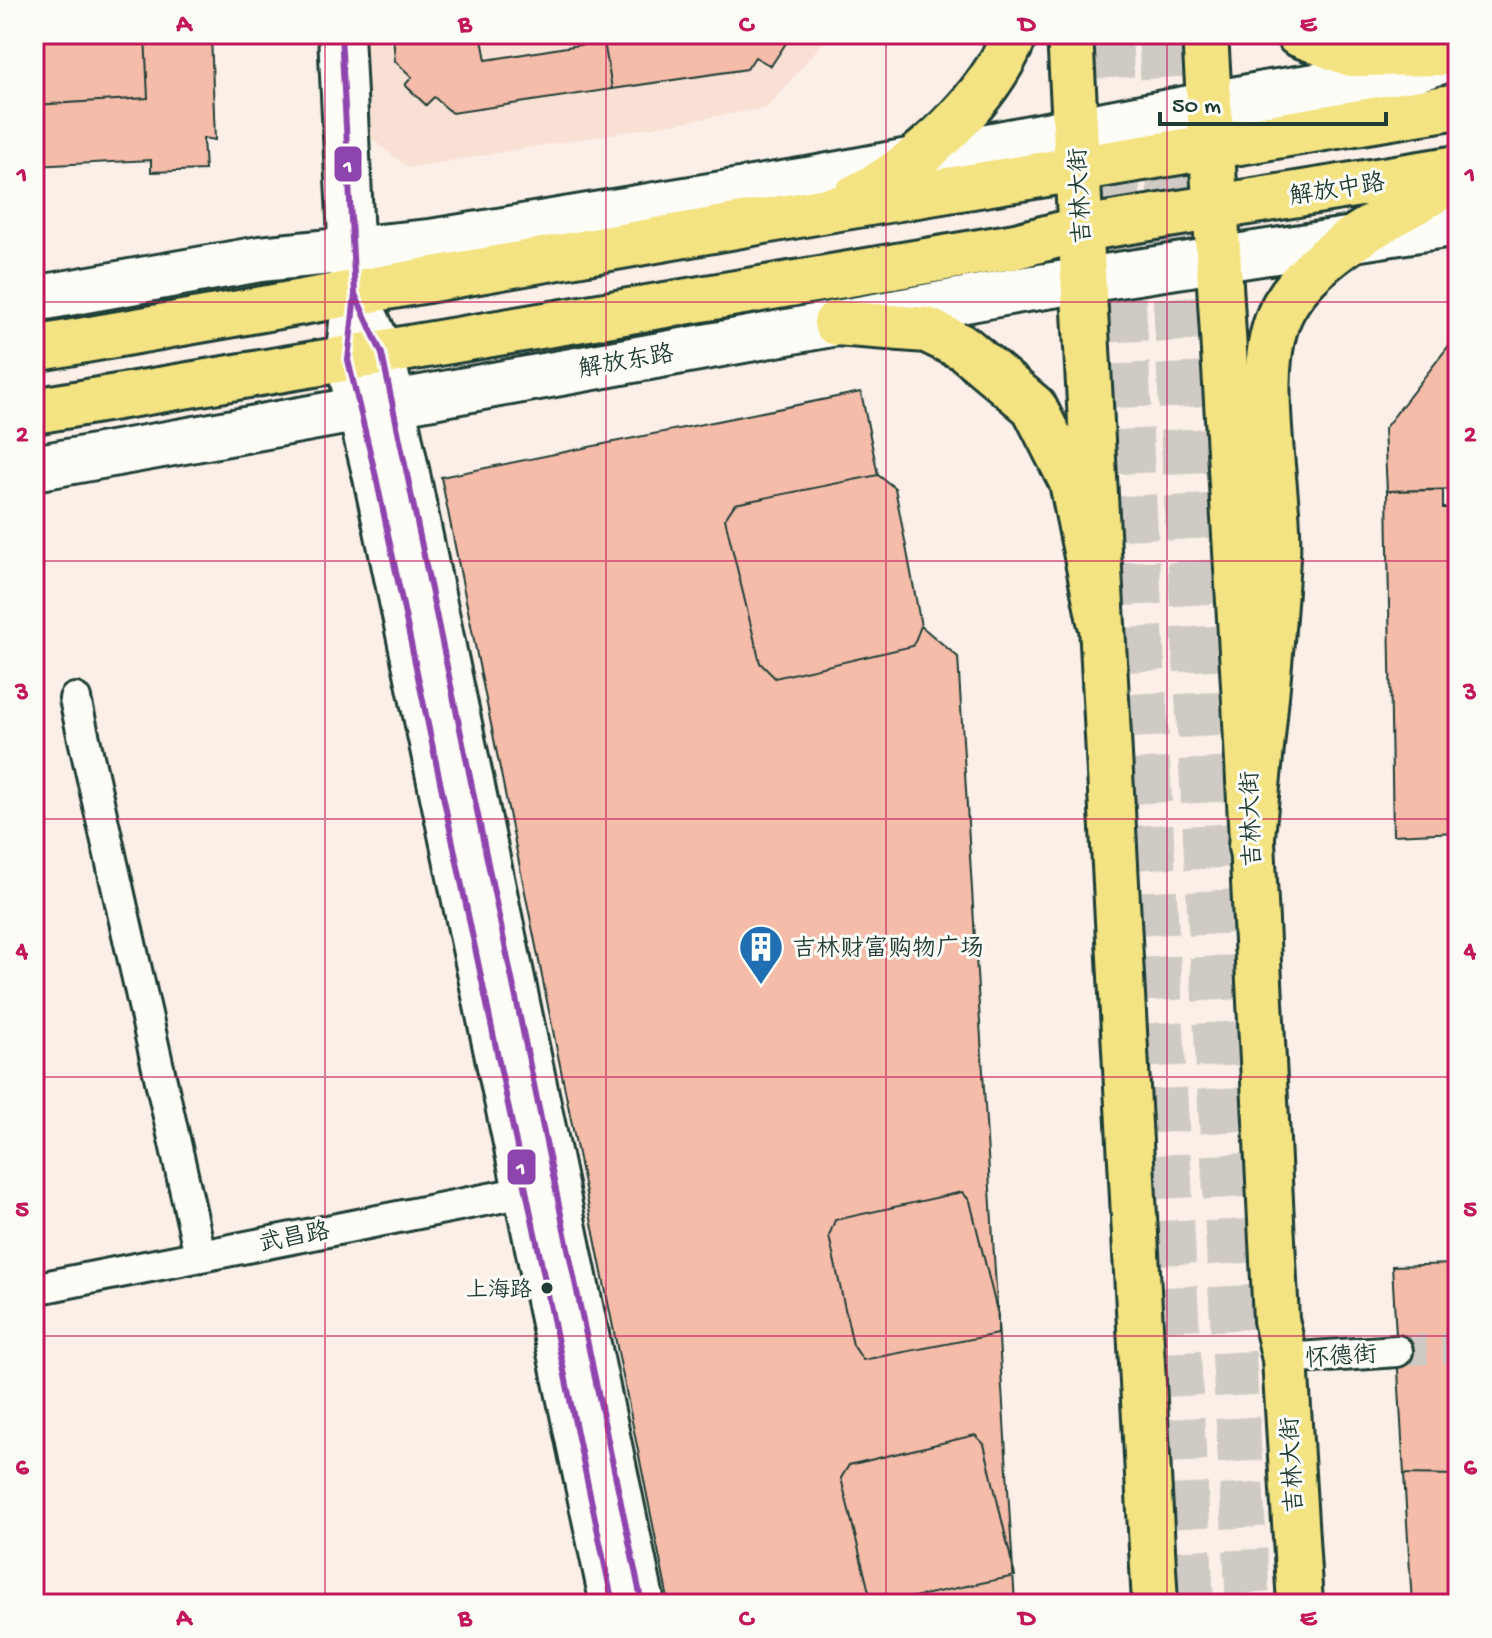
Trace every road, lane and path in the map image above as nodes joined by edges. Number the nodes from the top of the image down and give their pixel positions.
1 (341, 34) edge
2 (1015, 34) edge
3 (1070, 34) edge
4 (1205, 34) edge
5 (1298, 34) edge
6 (1458, 55) edge
7 (1458, 106) edge
8 (1210, 127) junction
9 (1077, 151) junction
10 (916, 160) junction
11 (1458, 168) edge
12 (1458, 177) edge
13 (1216, 209) junction
14 (827, 210) junction
15 (1458, 223) edge
16 (1081, 229) junction
17 (1356, 239) junction
18 (351, 250) junction
19 (1219, 260) junction
20 (1083, 281) junction
21 (355, 294) junction
22 (34, 299) edge
23 (836, 323) junction
24 (34, 349) edge
25 (365, 357) junction
26 (376, 405) junction
27 (34, 411) edge
28 (34, 468) edge
29 (1100, 621) junction
30 (75, 699) dead end
31 (1251, 847) junction
32 (541, 1189) junction
33 (200, 1254) junction
34 (34, 1289) edge
35 (1397, 1351) tunnel mouth
36 (1285, 1359) junction
37 (1151, 1542) junction
38 (613, 1604) edge
39 (642, 1604) edge
40 (1138, 1604) edge
41 (1155, 1604) edge
42 (1300, 1604) edge

1 - 18 street
2 - 10 main road
3 - 9 main road, 吉林大街
4 - 8 main road, 吉林大街
5 - 6 main road
6 - 8 street
7 - 8 main road
8 - 9 main road
8 - 13 main road, 吉林大街
9 - 10 street
9 - 14 main road
9 - 16 main road, 吉林大街
10 - 14 main road
10 - 18 street
11 - 13 main road, 解放中路
12 - 17 main road
13 - 16 main road, 解放中路
13 - 19 main road, 吉林大街
14 - 21 main road
15 - 17 street, 解放东路
16 - 20 main road, 吉林大街
16 - 25 main road, 解放东路
17 - 19 street, 解放东路
17 - 31 main road
18 - 21 street
18 - 22 street
19 - 20 street, 解放东路
19 - 31 main road, 吉林大街
20 - 23 street, 解放东路
20 - 29 main road, 吉林大街
21 - 24 main road
21 - 25 street
23 - 26 street, 解放东路
23 - 29 main road
25 - 26 street
25 - 27 main road, 解放东路
26 - 28 street, 解放东路
26 - 32 street
29 - 37 main road, 吉林大街
30 - 33 street
31 - 36 main road, 吉林大街
32 - 33 street, 武昌路
32 - 38 street
32 - 39 street
33 - 34 street, 武昌路
35 - 36 street, 怀德街
36 - 42 main road, 吉林大街
37 - 40 main road
37 - 41 main road, 吉林大街

